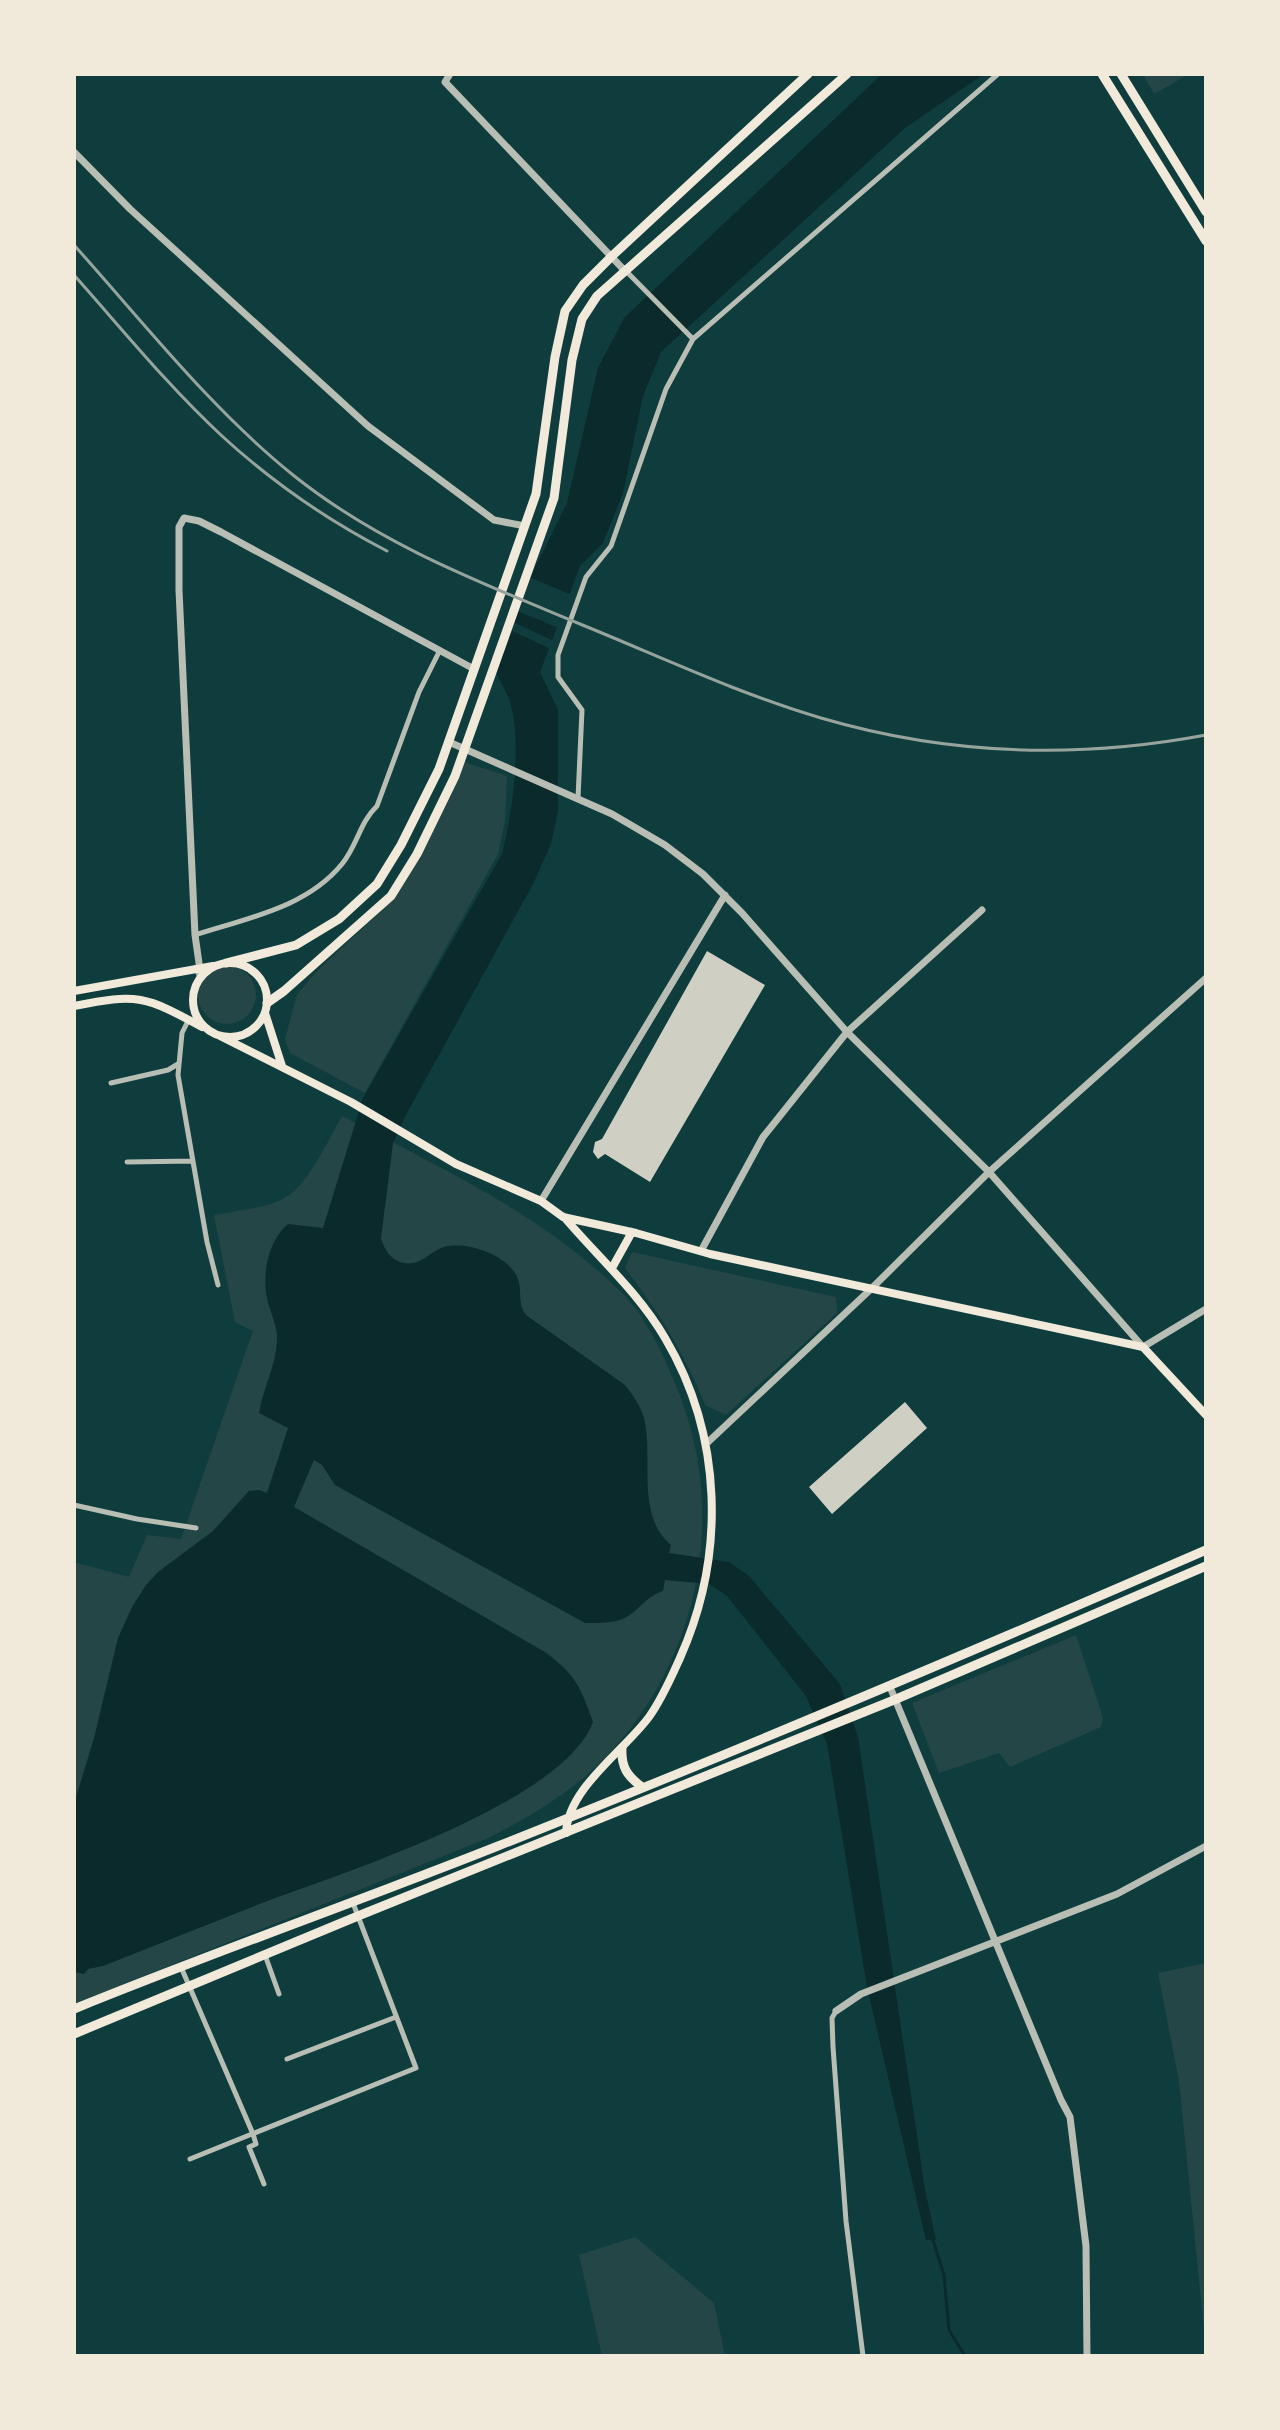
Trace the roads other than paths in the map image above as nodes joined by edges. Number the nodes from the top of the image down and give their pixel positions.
1 (438, 74) edge
2 (450, 74) edge
3 (808, 74) edge
4 (847, 74) edge
5 (998, 74) edge
6 (1102, 74) edge
7 (1121, 74) edge
8 (445, 82) junction
9 (74, 152) edge
10 (1206, 212) edge
11 (1206, 241) edge
12 (612, 256) junction
13 (625, 271) junction
14 (693, 339) junction
15 (525, 526) junction
16 (440, 650) junction
17 (474, 669) junction
18 (449, 742) junction
19 (465, 749) junction
20 (578, 798) junction
21 (725, 895) junction
22 (982, 910) dead end
23 (195, 935) junction
24 (226, 963) junction
25 (199, 971) junction
26 (1206, 978) edge
27 (74, 991) edge
28 (74, 1006) edge
29 (266, 1008) junction
30 (189, 1020) junction
31 (207, 1030) junction
32 (847, 1032) junction
33 (220, 1036) junction
34 (179, 1063) junction
35 (282, 1066) junction
36 (111, 1083) dead end
37 (193, 1161) junction
38 (127, 1162) dead end
39 (989, 1172) junction
40 (541, 1201) junction
41 (563, 1217) junction
42 (632, 1232) junction
43 (701, 1251) junction
44 (612, 1268) junction
45 (218, 1285) dead end
46 (871, 1289) junction
47 (1206, 1309) edge
48 (1143, 1347) junction
49 (1206, 1415) edge
50 (706, 1444) junction
51 (74, 1505) edge
52 (196, 1528) dead end
53 (1206, 1550) edge
54 (1206, 1566) edge
55 (890, 1687) junction
56 (894, 1700) junction
57 (622, 1748) junction
58 (642, 1787) junction
59 (567, 1817) junction
60 (566, 1833) junction
61 (1206, 1846) edge
62 (352, 1902) junction
63 (358, 1916) junction
64 (996, 1942) junction
65 (264, 1954) junction
66 (180, 1966) junction
67 (189, 1986) junction
68 (279, 1994) dead end
69 (74, 2009) edge
70 (836, 2011) joint
71 (396, 2017) junction
72 (74, 2034) edge
73 (287, 2059) dead end
74 (253, 2134) junction
75 (190, 2159) dead end
76 (264, 2184) dead end
77 (863, 2356) edge
78 (1087, 2356) edge

1 - 8 street
2 - 8 street
3 - 12 main road
4 - 13 main road
5 - 14 street
6 - 11 main road
7 - 10 main road
8 - 12 street
9 - 15 street
12 - 13 street
12 - 15 main road
13 - 14 street
13 - 19 main road
14 - 20 street
15 - 17 main road
16 - 17 street
16 - 23 street
16 - 23 street
17 - 18 main road
18 - 19 street
18 - 24 main road
19 - 20 street
19 - 29 main road
20 - 21 street
21 - 32 street
21 - 40 street
22 - 32 street
23 - 25 street
24 - 25 main road
24 - 29 main road
25 - 27 main road
25 - 31 main road
26 - 39 street
28 - 30 main road
29 - 33 main road
29 - 35 main road
30 - 31 main road
30 - 34 street
31 - 33 main road
32 - 39 street
32 - 43 street
33 - 35 main road
34 - 36 street
34 - 37 street
35 - 40 main road
37 - 38 street
37 - 45 street
39 - 46 street
39 - 48 street
40 - 41 main road
41 - 42 main road
41 - 44 main road
42 - 43 main road
42 - 44 main road
43 - 46 main road
44 - 50 main road
46 - 48 main road
46 - 50 street
47 - 48 street
48 - 49 main road
50 - 57 main road
51 - 52 street
53 - 55 main road
54 - 56 main road
55 - 56 street
55 - 58 main road
56 - 60 main road
56 - 64 street
57 - 58 main road
57 - 59 main road
58 - 59 main road
59 - 60 main road
59 - 62 main road
60 - 63 main road
61 - 64 street
62 - 63 street
62 - 66 main road
63 - 65 main road
63 - 71 street
64 - 70 street
64 - 78 street
65 - 67 main road
65 - 68 street
66 - 67 street
66 - 69 main road
67 - 72 main road
67 - 74 street
70 - 77 street
71 - 73 street
71 - 74 street
74 - 75 street
74 - 76 street

